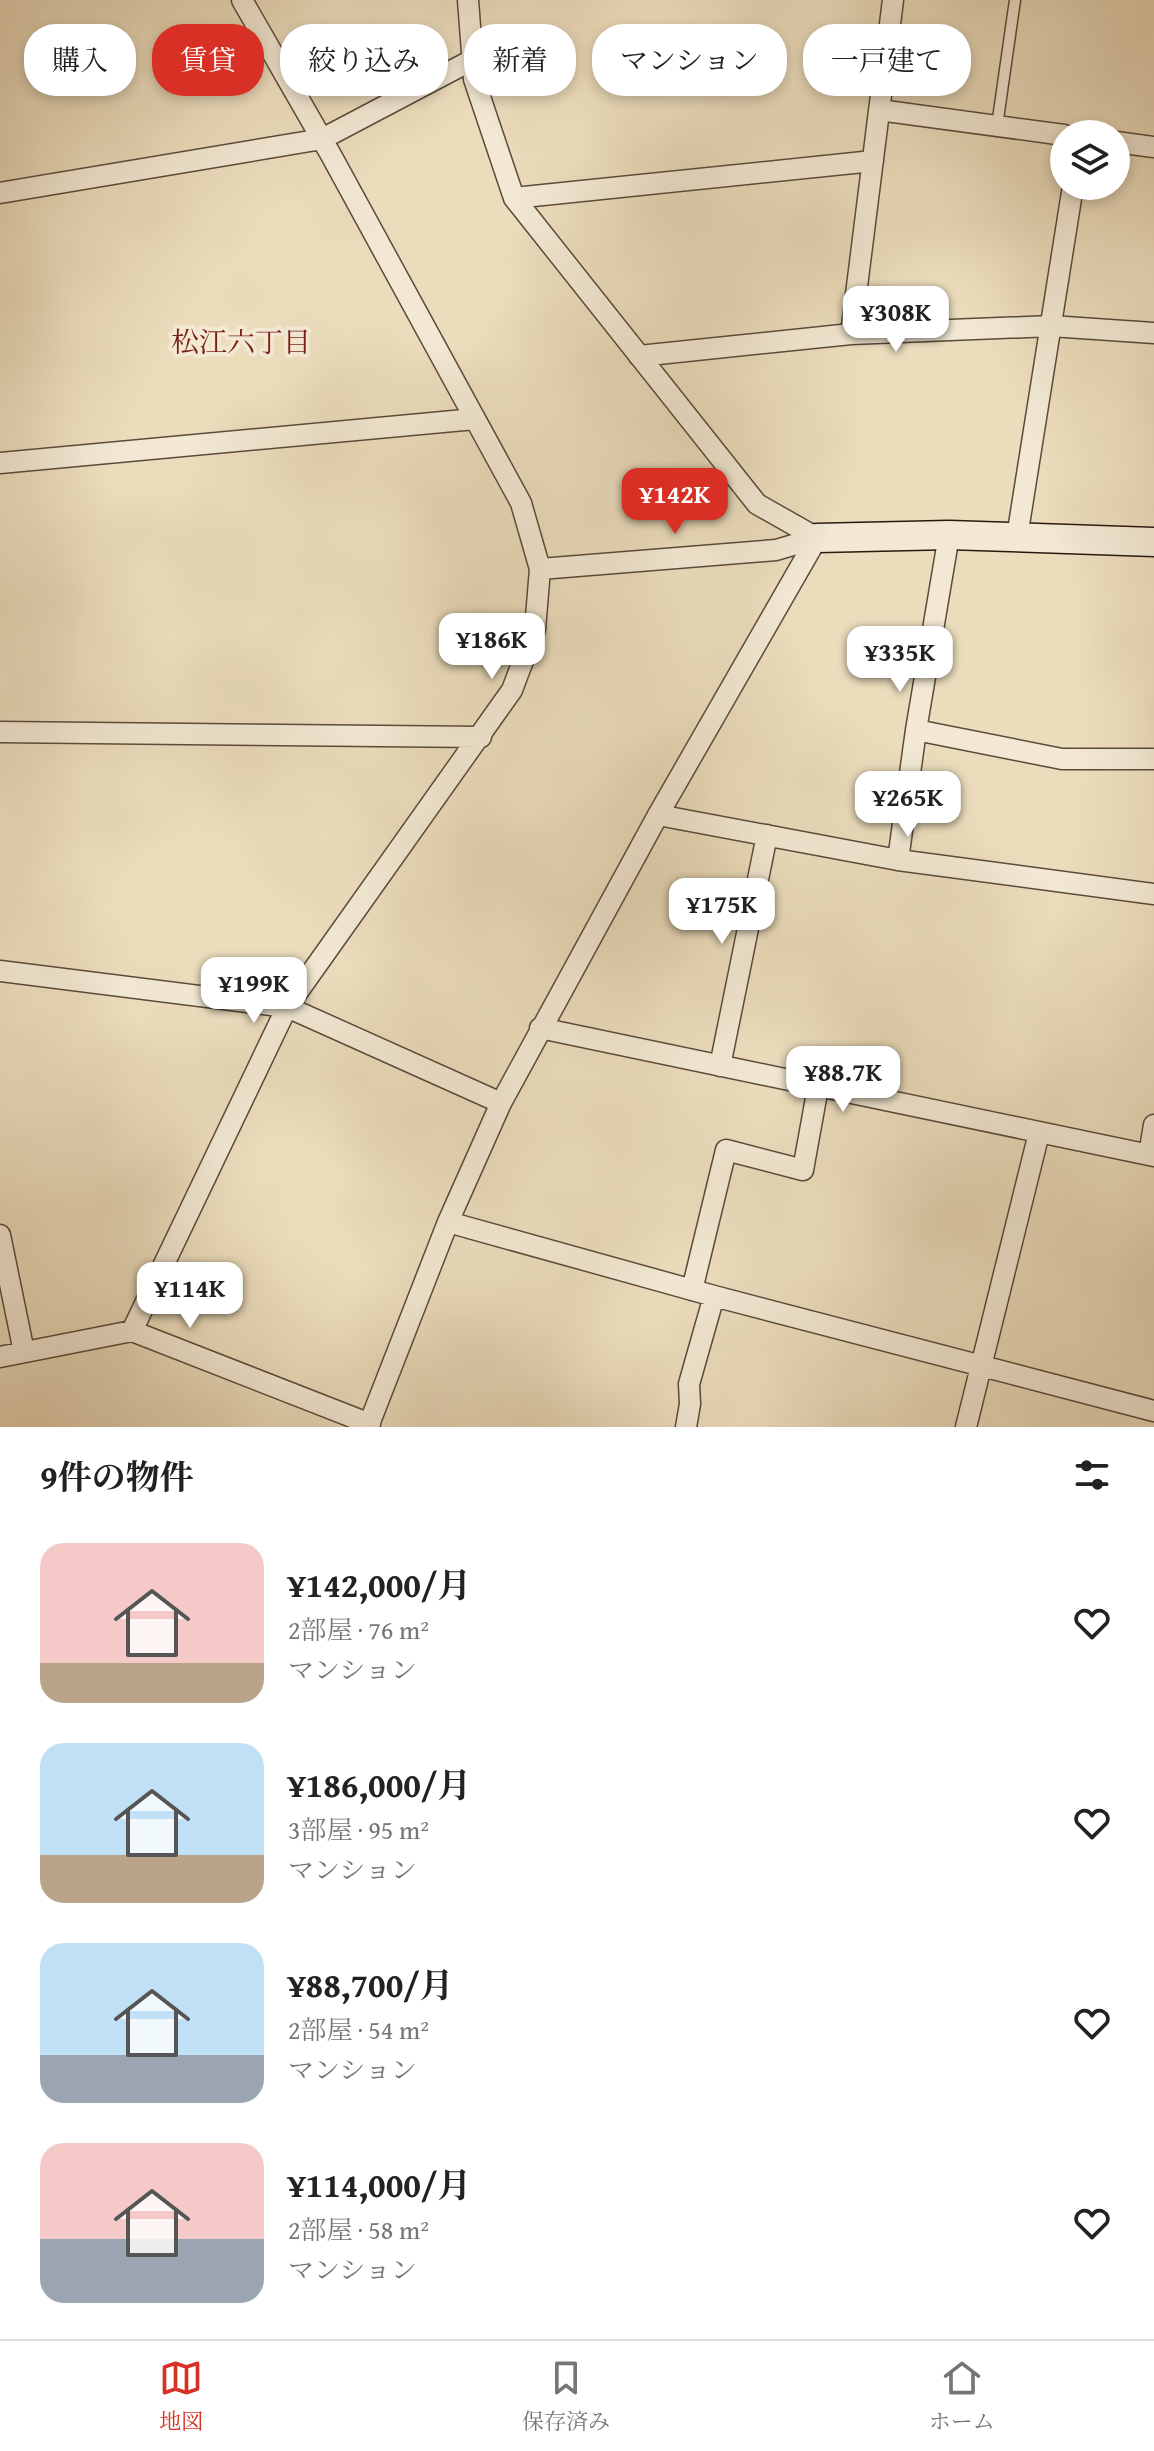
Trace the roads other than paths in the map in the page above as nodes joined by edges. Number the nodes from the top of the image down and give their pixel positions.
1 (242, 0) edge
2 (468, 0) edge
3 (893, 0) edge
4 (1015, 0) edge
5 (470, 24) edge
6 (464, 64) edge
7 (480, 96) edge
8 (879, 110) junction
9 (997, 126) junction
10 (1050, 133) edge
11 (322, 139) junction
12 (1130, 144) edge
13 (1154, 147) edge
14 (873, 161) junction
15 (0, 193) edge
16 (514, 198) junction
17 (1071, 200) edge
18 (1051, 326) junction
19 (1154, 333) edge
20 (851, 334) junction
21 (639, 356) junction
22 (475, 419) junction
23 (0, 463) edge
24 (949, 535) junction
25 (1017, 537) junction
26 (817, 538) junction
27 (1154, 542) edge
28 (540, 569) junction
29 (916, 730) junction
30 (0, 732) edge
31 (481, 737) junction
32 (1154, 759) edge
33 (658, 815) junction
34 (767, 835) junction
35 (898, 860) junction
36 (1154, 894) edge
37 (0, 971) edge
38 (287, 1007) junction
39 (540, 1028) junction
40 (720, 1066) junction
41 (818, 1087) junction
42 (501, 1103) junction
43 (1154, 1125) edge
44 (1039, 1133) junction
45 (1152, 1155) edge
46 (448, 1222) junction
47 (0, 1235) edge
48 (692, 1290) junction
49 (714, 1296) junction
50 (132, 1331) junction
51 (24, 1352) junction
52 (0, 1357) edge
53 (983, 1365) junction
54 (1154, 1411) edge
55 (369, 1425) edge
56 (686, 1427) edge
57 (966, 1427) edge

1 - 11 street
2 - 5 street
3 - 8 street
4 - 9 lane
6 - 11 street
7 - 16 street
8 - 9 street
8 - 14 street
9 - 10 street
11 - 15 street
11 - 22 street
12 - 13 street
14 - 16 street
14 - 20 street
16 - 21 street
17 - 18 street
18 - 19 street
18 - 20 street
18 - 25 street
20 - 21 street
21 - 26 street
22 - 23 street
22 - 28 street
24 - 25 street
24 - 26 street
24 - 29 street
25 - 27 street
26 - 28 street
26 - 33 street
28 - 31 street
29 - 32 street
29 - 35 street
30 - 31 street
31 - 38 street
33 - 34 street
33 - 39 street
34 - 35 street
34 - 40 street
35 - 36 street
37 - 38 street
38 - 42 street
38 - 50 street
39 - 40 street
39 - 42 street
40 - 41 street
41 - 44 street
41 - 48 street
42 - 46 street
43 - 45 street
44 - 45 street
44 - 53 street
46 - 48 street
46 - 55 street
47 - 51 street
48 - 49 street
49 - 53 street
49 - 56 street
50 - 51 street
50 - 55 street
51 - 52 street
53 - 54 street
53 - 57 street

